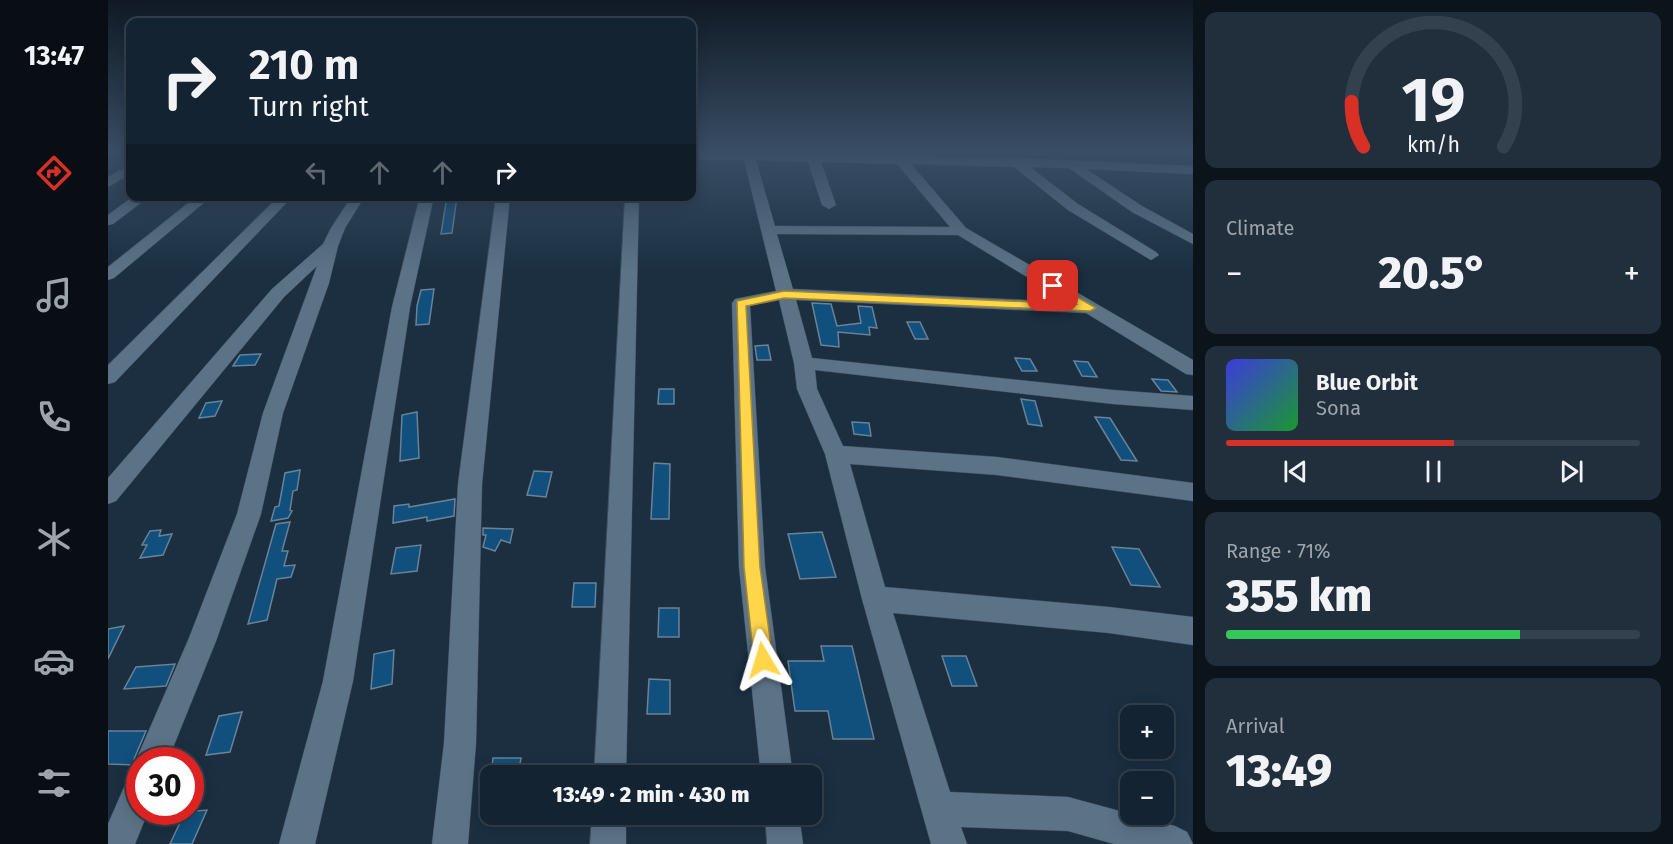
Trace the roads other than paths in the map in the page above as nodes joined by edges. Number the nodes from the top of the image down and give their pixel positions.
1 (758, 192) edge
2 (825, 192) edge
3 (924, 192) edge
4 (1054, 192) edge
5 (1113, 192) edge
6 (137, 201) edge
7 (200, 201) edge
8 (282, 201) edge
9 (356, 201) edge
10 (426, 201) edge
11 (502, 201) edge
12 (632, 201) edge
13 (829, 205) dead end
14 (108, 221) edge
15 (768, 230) junction
16 (961, 231) junction
17 (1193, 240) edge
18 (330, 246) junction
19 (1151, 255) dead end
20 (108, 274) edge
21 (784, 294) junction
22 (1090, 308) junction
23 (804, 363) junction
24 (1193, 369) edge
25 (108, 376) edge
26 (1193, 403) edge
27 (836, 454) junction
28 (1193, 492) edge
29 (108, 494) edge
30 (875, 599) junction
31 (1193, 631) edge
32 (157, 747) edge
33 (610, 765) edge
34 (776, 765) edge
35 (939, 809) junction
36 (126, 823) edge
37 (609, 825) edge
38 (783, 825) edge
39 (117, 844) edge
40 (297, 844) edge
41 (450, 844) edge
42 (608, 844) edge
43 (785, 844) edge
44 (949, 844) edge
45 (1175, 844) edge

1 - 15 street
2 - 13 street
3 - 16 street
4 - 19 street
5 - 17 street
6 - 14 street
7 - 20 street
8 - 25 street
9 - 18 street
10 - 40 street
11 - 41 street
12 - 33 street
15 - 16 street
15 - 21 street
16 - 22 street
18 - 29 street
18 - 32 street
21 - 22 street
21 - 23 street
21 - 34 street
22 - 24 street
23 - 26 street
23 - 27 street
27 - 28 street
27 - 30 street
30 - 31 street
30 - 35 street
35 - 44 street
35 - 45 street
36 - 39 street
37 - 42 street
38 - 43 street

